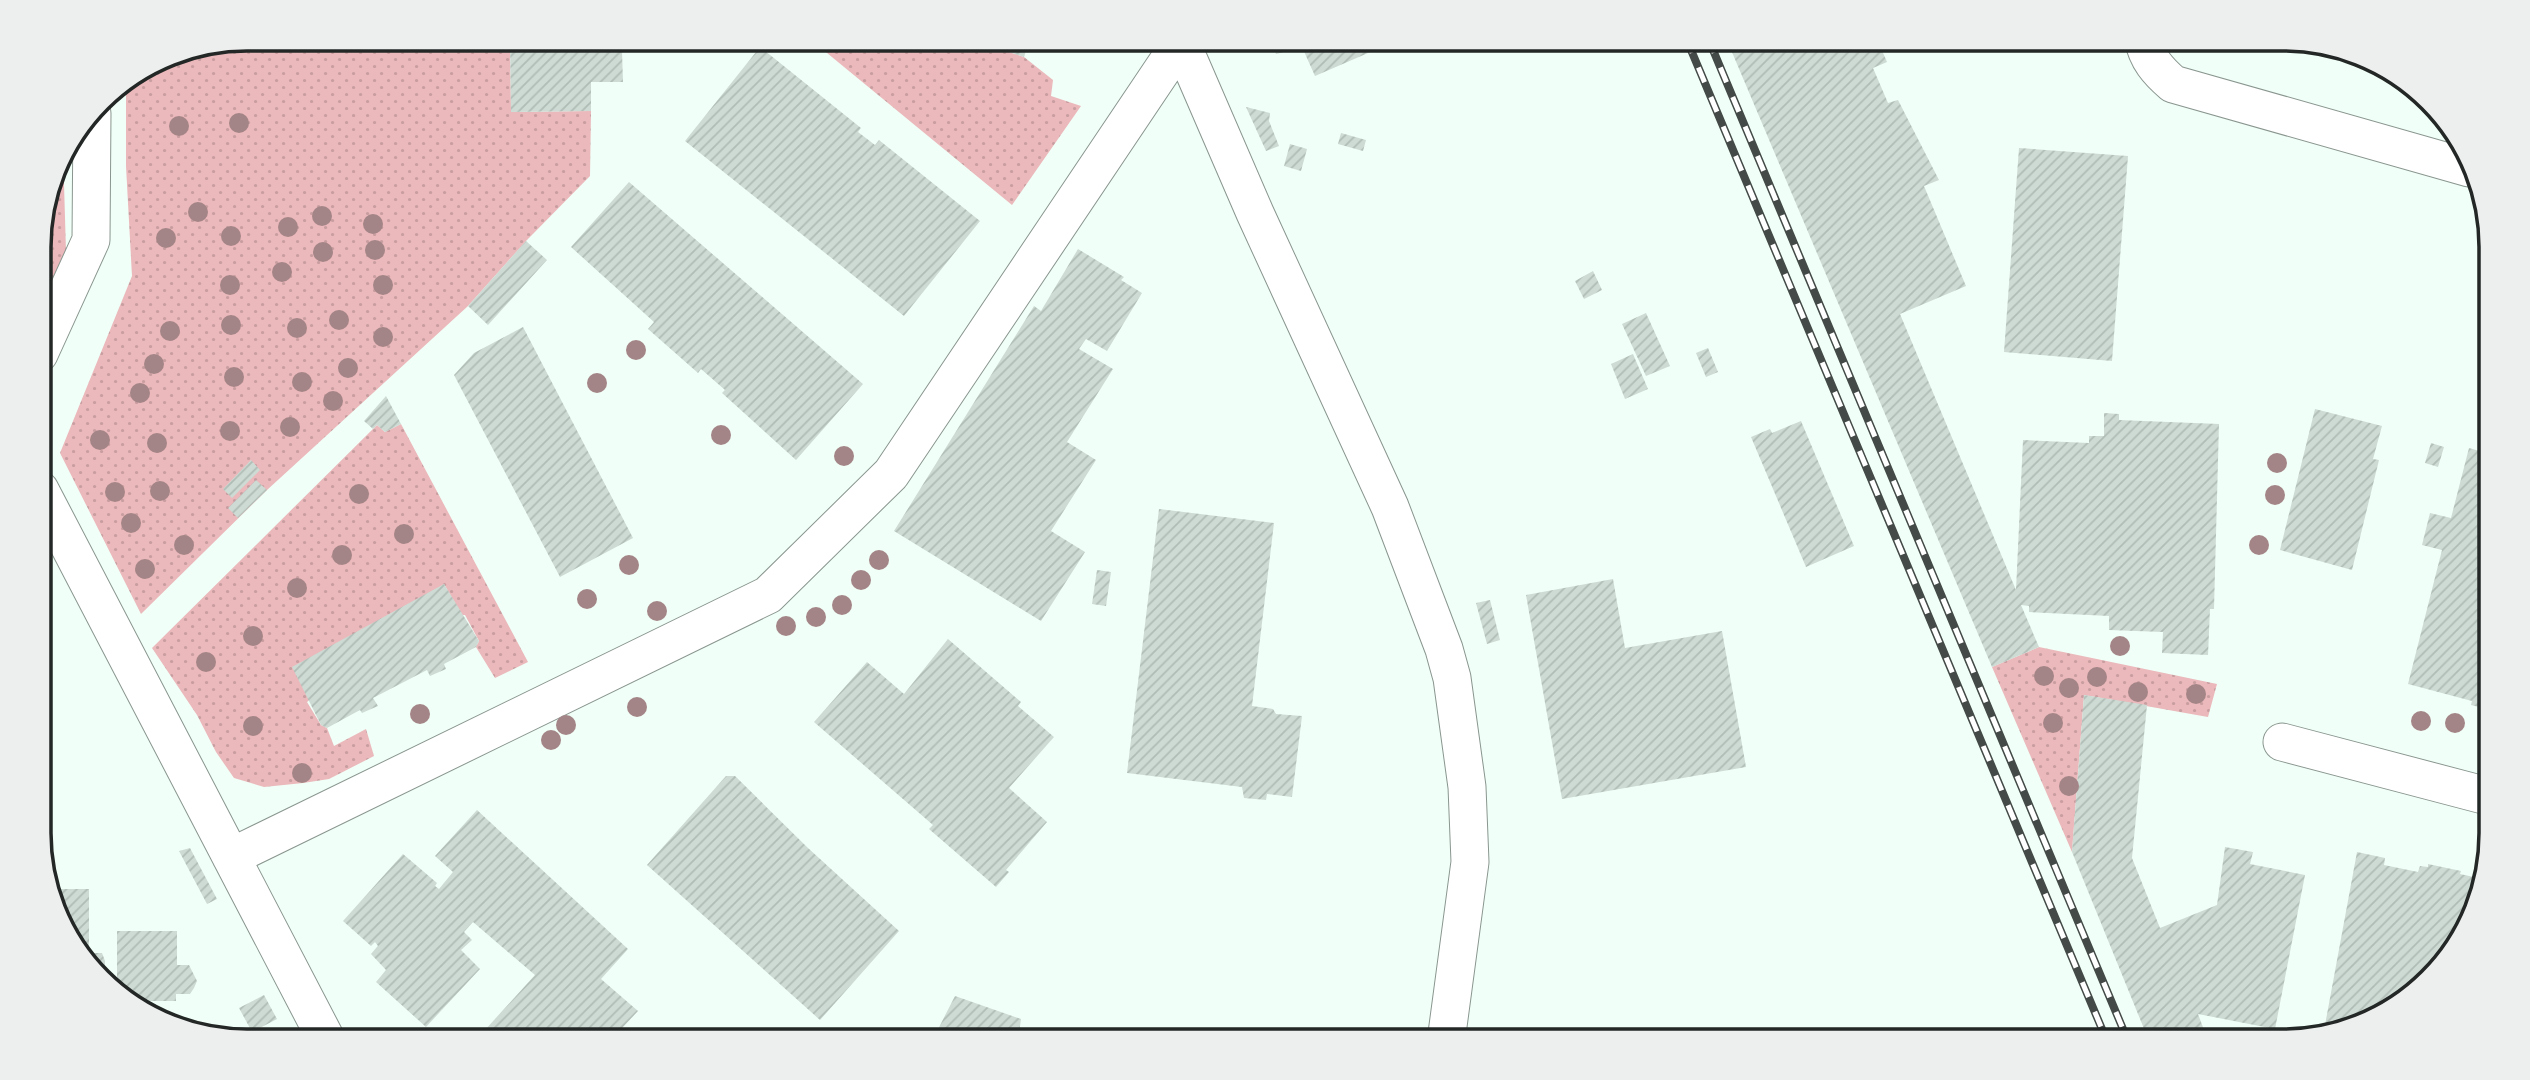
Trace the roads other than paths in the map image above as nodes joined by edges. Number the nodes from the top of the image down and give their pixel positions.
1 (1174, 51) edge
2 (1186, 51) edge
3 (2147, 51) edge
4 (92, 127) edge
5 (2461, 166) edge
6 (51, 328) edge
7 (51, 511) edge
8 (2282, 742) dead end
9 (2479, 794) edge
10 (231, 857) junction
11 (321, 1029) edge
12 (1448, 1029) edge

1 - 10 street
2 - 12 street
3 - 5 street
4 - 6 street
7 - 10 street
8 - 9 street
10 - 11 street

